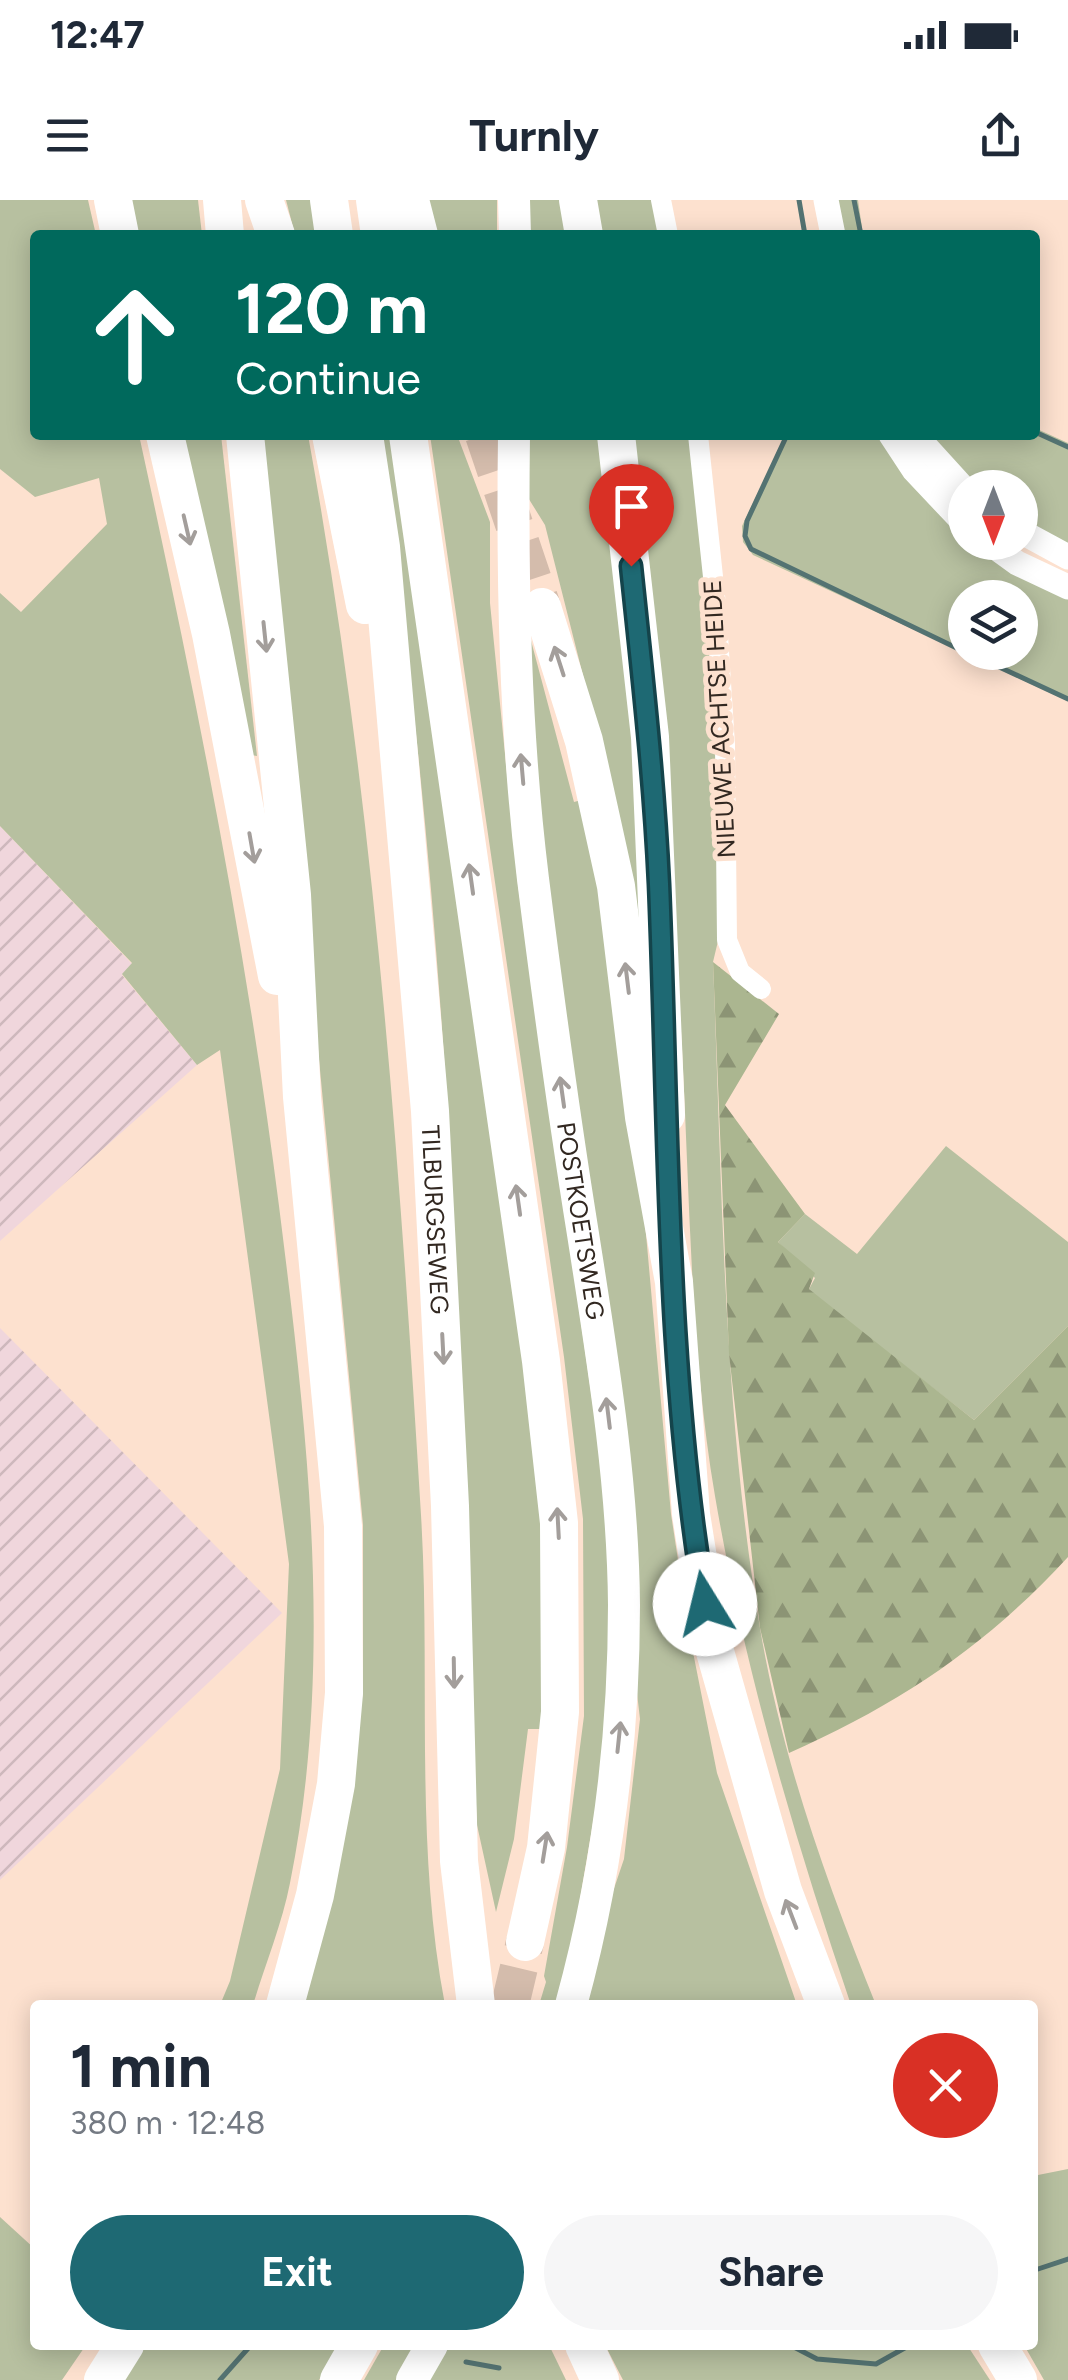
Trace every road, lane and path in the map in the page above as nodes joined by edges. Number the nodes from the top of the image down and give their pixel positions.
1 (113, 200) edge
2 (222, 200) edge
3 (264, 200) edge
4 (329, 200) edge
5 (375, 200) edge
6 (410, 200) edge
7 (514, 200) edge
8 (578, 200) edge
9 (661, 200) edge
10 (826, 200) edge
11 (119, 230) edge
12 (225, 230) edge
13 (274, 230) edge
14 (333, 230) edge
15 (379, 230) edge
16 (418, 230) edge
17 (515, 230) edge
18 (583, 230) edge
19 (667, 230) edge
20 (833, 230) edge
21 (166, 440) edge
22 (246, 440) edge
23 (332, 440) edge
24 (365, 440) edge
25 (409, 440) edge
26 (617, 440) edge
27 (698, 440) edge
28 (894, 440) edge
29 (920, 440) edge
30 (513, 449) edge
31 (948, 471) edge
32 (948, 506) edge
33 (1038, 541) edge
34 (1068, 557) edge
35 (1013, 560) edge
36 (1068, 587) edge
37 (542, 607) tunnel mouth
38 (403, 809) junction
39 (762, 990) dead end
40 (302, 1096) junction
41 (674, 1282) junction
42 (525, 1942) tunnel mouth
43 (287, 2000) edge
44 (475, 2000) edge
45 (572, 2000) edge
46 (824, 2000) edge
47 (122, 2350) edge
48 (356, 2350) edge
49 (429, 2350) edge
50 (586, 2350) edge
51 (1000, 2350) edge
52 (103, 2380) edge
53 (339, 2380) edge
54 (412, 2380) edge
55 (600, 2380) edge
56 (1018, 2380) edge

1 - 11 highway
2 - 12 highway
3 - 13 highway
4 - 14 highway
5 - 15 highway
6 - 16 highway
7 - 17 highway
8 - 18 highway
9 - 19 street
10 - 20 street
21 -> 40 highway
22 -> 40 highway
23 - 38 highway
24 - 38 highway, TILBURGSEWEG
42 -> 25 highway
26 - 41 highway
27 - 39 street, NIEUWE ACHTSE HEIDE
28 - 32 street
29 - 31 street
45 -> 30 highway, POSTKOETSWEG
33 - 34 street
35 - 36 street
41 -> 37 highway
38 -> 44 highway, TILBURGSEWEG
40 - 43 highway
46 -> 41 highway
47 - 52 highway
48 - 53 highway
49 - 54 highway
50 - 55 highway
51 - 56 highway

